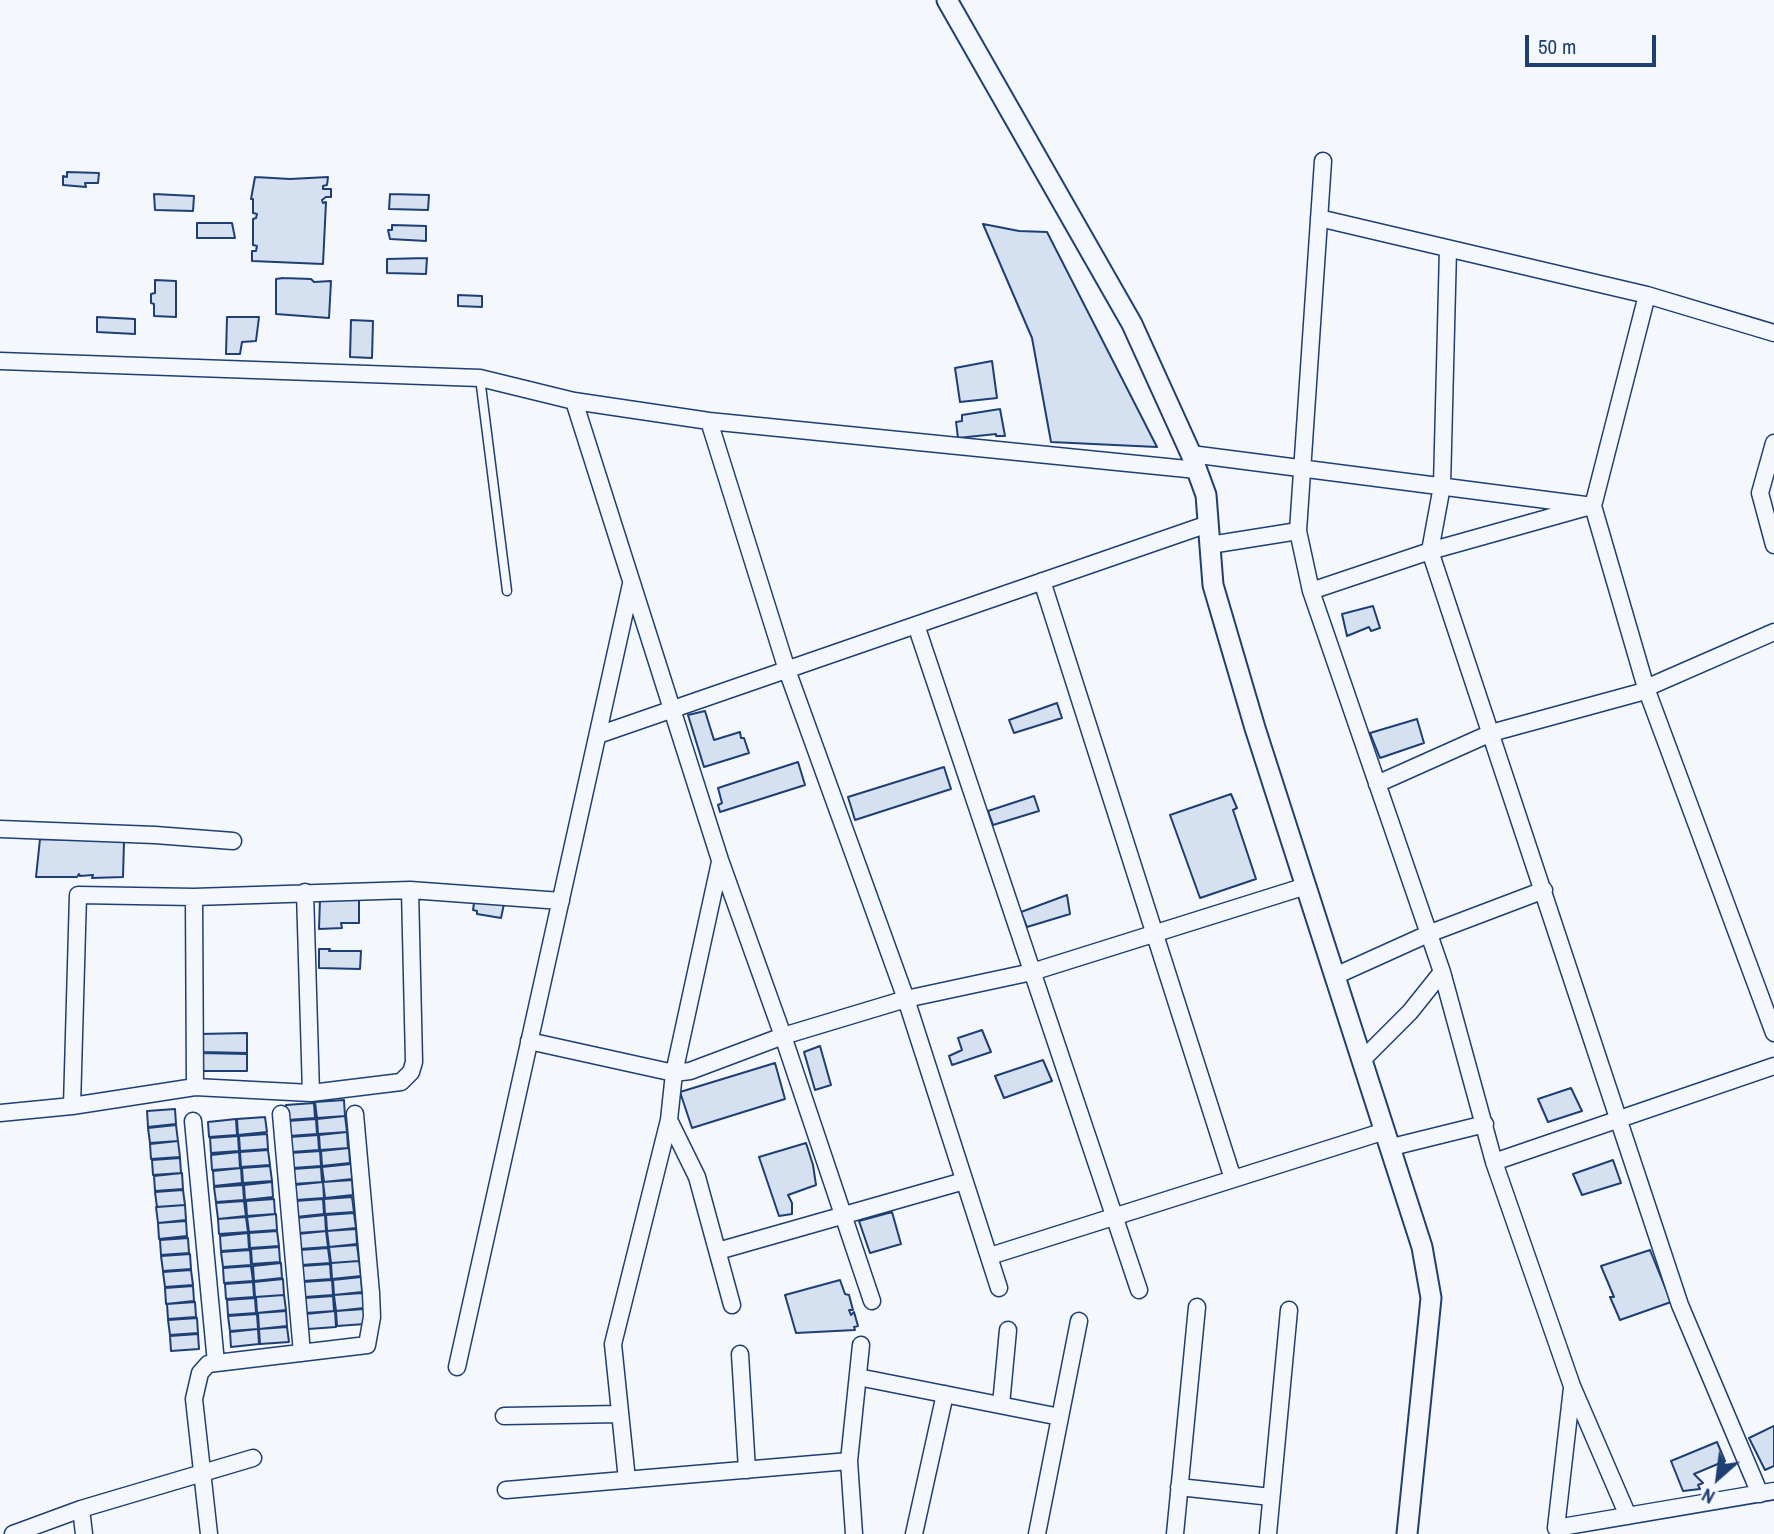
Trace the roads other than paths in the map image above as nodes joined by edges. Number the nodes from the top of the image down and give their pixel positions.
1 (947, 0) edge
2 (1323, 161) dead end
3 (1320, 218) junction
4 (1448, 248) junction
5 (1647, 295) junction
6 (1774, 332) edge
7 (0, 361) edge
8 (480, 378) junction
9 (574, 401) junction
10 (709, 421) junction
11 (1774, 443) edge
12 (1194, 462) junction
13 (1302, 468) junction
14 (1442, 486) junction
15 (1593, 506) junction
16 (1208, 524) junction
17 (1298, 531) junction
18 (1210, 545) junction
19 (1774, 545) edge
20 (1430, 551) junction
21 (1042, 581) junction
22 (631, 583) junction
23 (507, 591) dead end
24 (1311, 591) junction
25 (916, 625) junction
26 (1774, 632) edge
27 (787, 670) junction
28 (1646, 688) junction
29 (672, 709) junction
30 (1491, 733) junction
31 (598, 735) junction
32 (1377, 784) junction
33 (0, 829) edge
34 (233, 841) dead end
35 (720, 860) junction
36 (1306, 886) junction
37 (410, 890) junction
38 (1545, 890) junction
39 (305, 892) junction
40 (194, 897) junction
41 (561, 901) junction
42 (1154, 933) junction
43 (1428, 934) junction
44 (1032, 972) junction
45 (1442, 972) junction
46 (1335, 976) junction
47 (906, 999) junction
48 (1774, 1033) edge
49 (783, 1037) junction
50 (529, 1041) junction
51 (1362, 1060) junction
52 (1774, 1066) edge
53 (674, 1073) junction
54 (195, 1087) junction
55 (311, 1094) junction
56 (72, 1106) junction
57 (0, 1113) edge
58 (281, 1114) dead end
59 (355, 1114) dead end
60 (1618, 1119) junction
61 (669, 1120) junction
62 (193, 1121) dead end
63 (1485, 1124) junction
64 (1388, 1139) junction
65 (1494, 1162) junction
66 (1233, 1179) junction
67 (964, 1181) junction
68 (841, 1215) junction
69 (1114, 1216) junction
70 (718, 1251) junction
71 (990, 1256) junction
72 (999, 1288) dead end
73 (1139, 1290) dead end
74 (872, 1301) dead end
75 (732, 1305) dead end
76 (1197, 1307) dead end
77 (1289, 1310) dead end
78 (1079, 1321) dead end
79 (1008, 1330) dead end
80 (861, 1345) dead end
81 (302, 1353) junction
82 (740, 1354) dead end
83 (216, 1363) junction
84 (457, 1367) dead end
85 (858, 1377) junction
86 (1572, 1385) junction
87 (945, 1394) junction
88 (1001, 1405) junction
89 (620, 1414) junction
90 (504, 1416) dead end
91 (1060, 1417) junction
92 (253, 1458) dead end
93 (849, 1461) junction
94 (747, 1469) junction
95 (202, 1473) junction
96 (626, 1480) junction
97 (1180, 1487) junction
98 (506, 1490) dead end
99 (1767, 1493) edge
100 (1271, 1497) junction
101 (82, 1509) junction
102 (1628, 1516) junction
103 (13, 1534) edge
104 (84, 1534) edge
105 (209, 1534) edge
106 (854, 1534) edge
107 (914, 1534) edge
108 (1037, 1534) edge
109 (1175, 1534) edge
110 (1268, 1534) edge
111 (1407, 1534) edge

1 - 12 street
2 - 3 street
3 - 4 street
3 - 13 street
4 - 5 street
4 - 14 street
5 - 6 street
5 - 15 street
7 - 8 street
8 - 9 street
8 - 23 lane
9 - 10 street
9 - 22 street
10 - 12 street
10 - 27 street
11 - 19 street
12 - 13 street
12 - 16 street
13 - 14 street
13 - 17 street
14 - 15 street
14 - 20 street
15 - 20 street
15 - 28 street
16 - 18 street
16 - 21 street
17 - 18 street
17 - 24 street
18 - 36 street
20 - 24 street
20 - 30 street
21 - 25 street
21 - 42 street
22 - 29 street
22 - 31 street
24 - 32 street
25 - 27 street
25 - 44 street
26 - 28 street
27 - 29 street
27 - 47 street
28 - 30 street
28 - 48 street
29 - 31 street
29 - 35 street
30 - 32 street
30 - 38 street
31 - 41 street
32 - 43 street
33 - 34 street
35 - 49 street
35 - 53 street
36 - 42 street
36 - 46 street
37 - 39 street
37 - 41 street
37 - 55 street
38 - 43 street
38 - 60 street
39 - 40 street
39 - 55 street
40 - 54 street
40 - 56 street
41 - 50 street
42 - 44 street
42 - 66 street
43 - 45 street
43 - 46 street
44 - 47 street
44 - 69 street
45 - 51 street
45 - 63 street
46 - 51 street
47 - 49 street
47 - 67 street
49 - 53 street
49 - 68 street
50 - 53 street
50 - 84 street
51 - 64 street
52 - 60 street
53 - 61 street
54 - 55 street
54 - 56 street
56 - 57 street
58 - 81 street
59 - 81 street
60 - 65 street
60 - 99 street
61 - 70 street
61 - 89 street
62 - 83 street
63 - 64 street
63 - 65 street
64 - 66 street
64 - 111 street
65 - 86 street
66 - 69 street
67 - 68 street
67 - 71 street
68 - 70 street
68 - 74 street
69 - 71 street
69 - 73 street
70 - 75 street
71 - 72 street
76 - 97 street
77 - 100 street
78 - 91 street
79 - 88 street
80 - 85 street
81 - 83 street
82 - 94 street
83 - 95 street
85 - 87 street
85 - 93 street
86 - 102 street
86 - 102 street
87 - 88 street
87 - 107 street
88 - 91 street
89 - 90 street
89 - 96 street
91 - 108 street
92 - 95 street
93 - 94 street
93 - 106 street
94 - 96 street
95 - 101 street
95 - 105 street
96 - 98 street
97 - 100 street
97 - 109 street
99 - 102 street
100 - 110 street
101 - 103 street
101 - 104 street

